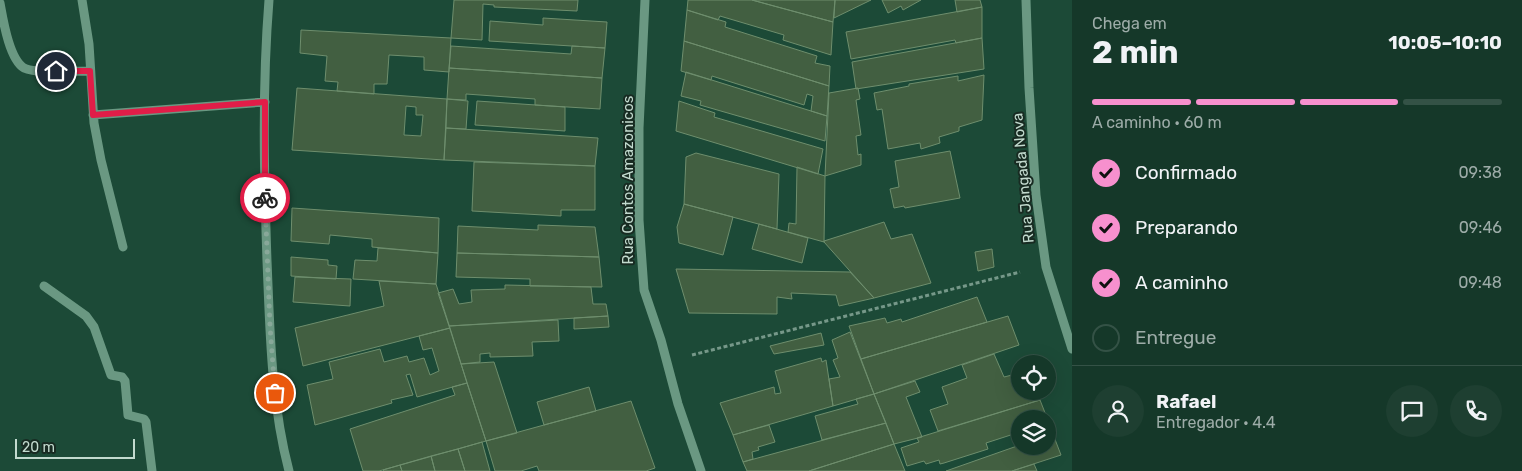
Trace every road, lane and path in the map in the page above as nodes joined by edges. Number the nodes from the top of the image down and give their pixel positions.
1 (82, 0) edge
2 (269, 0) edge
3 (645, 0) edge
4 (1026, 0) edge
5 (0, 3) edge
6 (90, 71) junction
7 (265, 102) junction
8 (93, 115) junction
9 (123, 247) dead end
10 (1046, 267) junction
11 (44, 286) dead end
12 (1072, 349) edge
13 (666, 361) junction
14 (152, 471) edge
15 (289, 471) edge
16 (701, 471) edge

1 - 6 street
2 - 7 street
3 - 13 street, Rua Contos Amazonicos
4 - 10 street, Rua Jangada Nova
5 - 6 street
6 - 8 street
7 - 8 street
7 - 15 street
8 - 9 street
10 - 12 street, Rua Jangada Nova
10 - 13 path
11 - 14 street
13 - 16 street, Rua Contos Amazonicos

